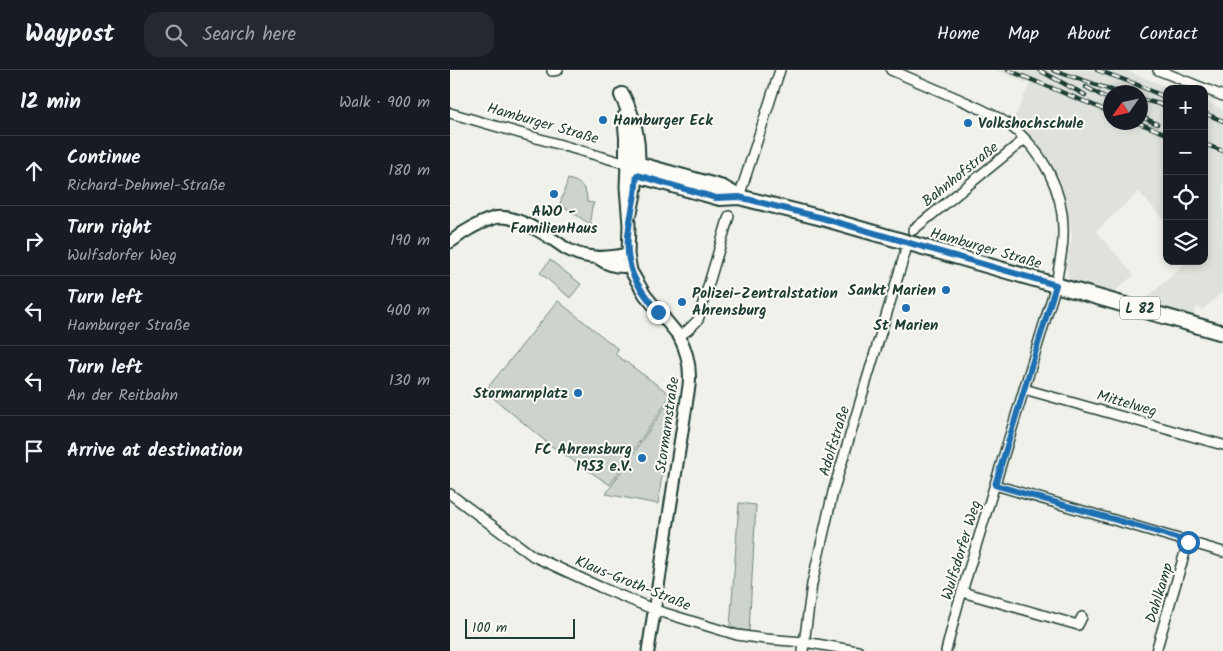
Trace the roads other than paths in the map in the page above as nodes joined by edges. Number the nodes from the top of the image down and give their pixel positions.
1 (780, 70) edge
2 (891, 70) edge
3 (1158, 70) edge
4 (1223, 96) edge
5 (450, 113) edge
6 (1025, 139) junction
7 (634, 168) junction
8 (739, 197) junction
9 (729, 216) dead end
10 (464, 232) junction
11 (450, 236) edge
12 (911, 236) junction
13 (450, 242) edge
14 (629, 260) junction
15 (1056, 285) junction
16 (1223, 332) edge
17 (679, 336) junction
18 (1024, 389) junction
19 (1223, 445) edge
20 (995, 485) junction
21 (450, 494) edge
22 (1188, 542) junction
23 (1223, 552) edge
24 (962, 592) junction
25 (655, 610) junction
26 (1082, 617) dead end
27 (803, 647) edge
28 (648, 651) edge
29 (858, 651) edge
30 (946, 651) edge
31 (1156, 651) edge

1 - 8 street
2 - 6 street, Bahnhofstraße
3 - 4 street
5 - 7 street, Hamburger Straße
6 - 12 street, Bahnhofstraße
6 - 15 street, Bahnhofstraße
7 - 8 main road, Hamburger Straße / L 82
7 - 14 street
8 - 12 main road, Hamburger Straße / L 82
9 - 17 street
10 - 11 street
10 - 13 street
10 - 14 street
12 - 15 main road, Hamburger Straße / L 82
12 - 27 street, Adolfstraße
14 - 17 street, Stormarnstraße
15 - 16 main road, Hamburger Straße / L 82
15 - 18 street, Wulfsdorfer Weg
17 - 25 street, Stormarnstraße
18 - 19 street, Mittelweg
18 - 20 street, Wulfsdorfer Weg
20 - 22 street
20 - 24 street, Wulfsdorfer Weg
21 - 25 street, Klaus-Groth-Straße
22 - 23 street
22 - 31 street, Dahlkamp
24 - 26 street
24 - 30 street, Wulfsdorfer Weg
25 - 27 street, Klaus-Groth-Straße
25 - 28 street, Stormarnstraße
27 - 29 street, Klaus-Groth-Straße

